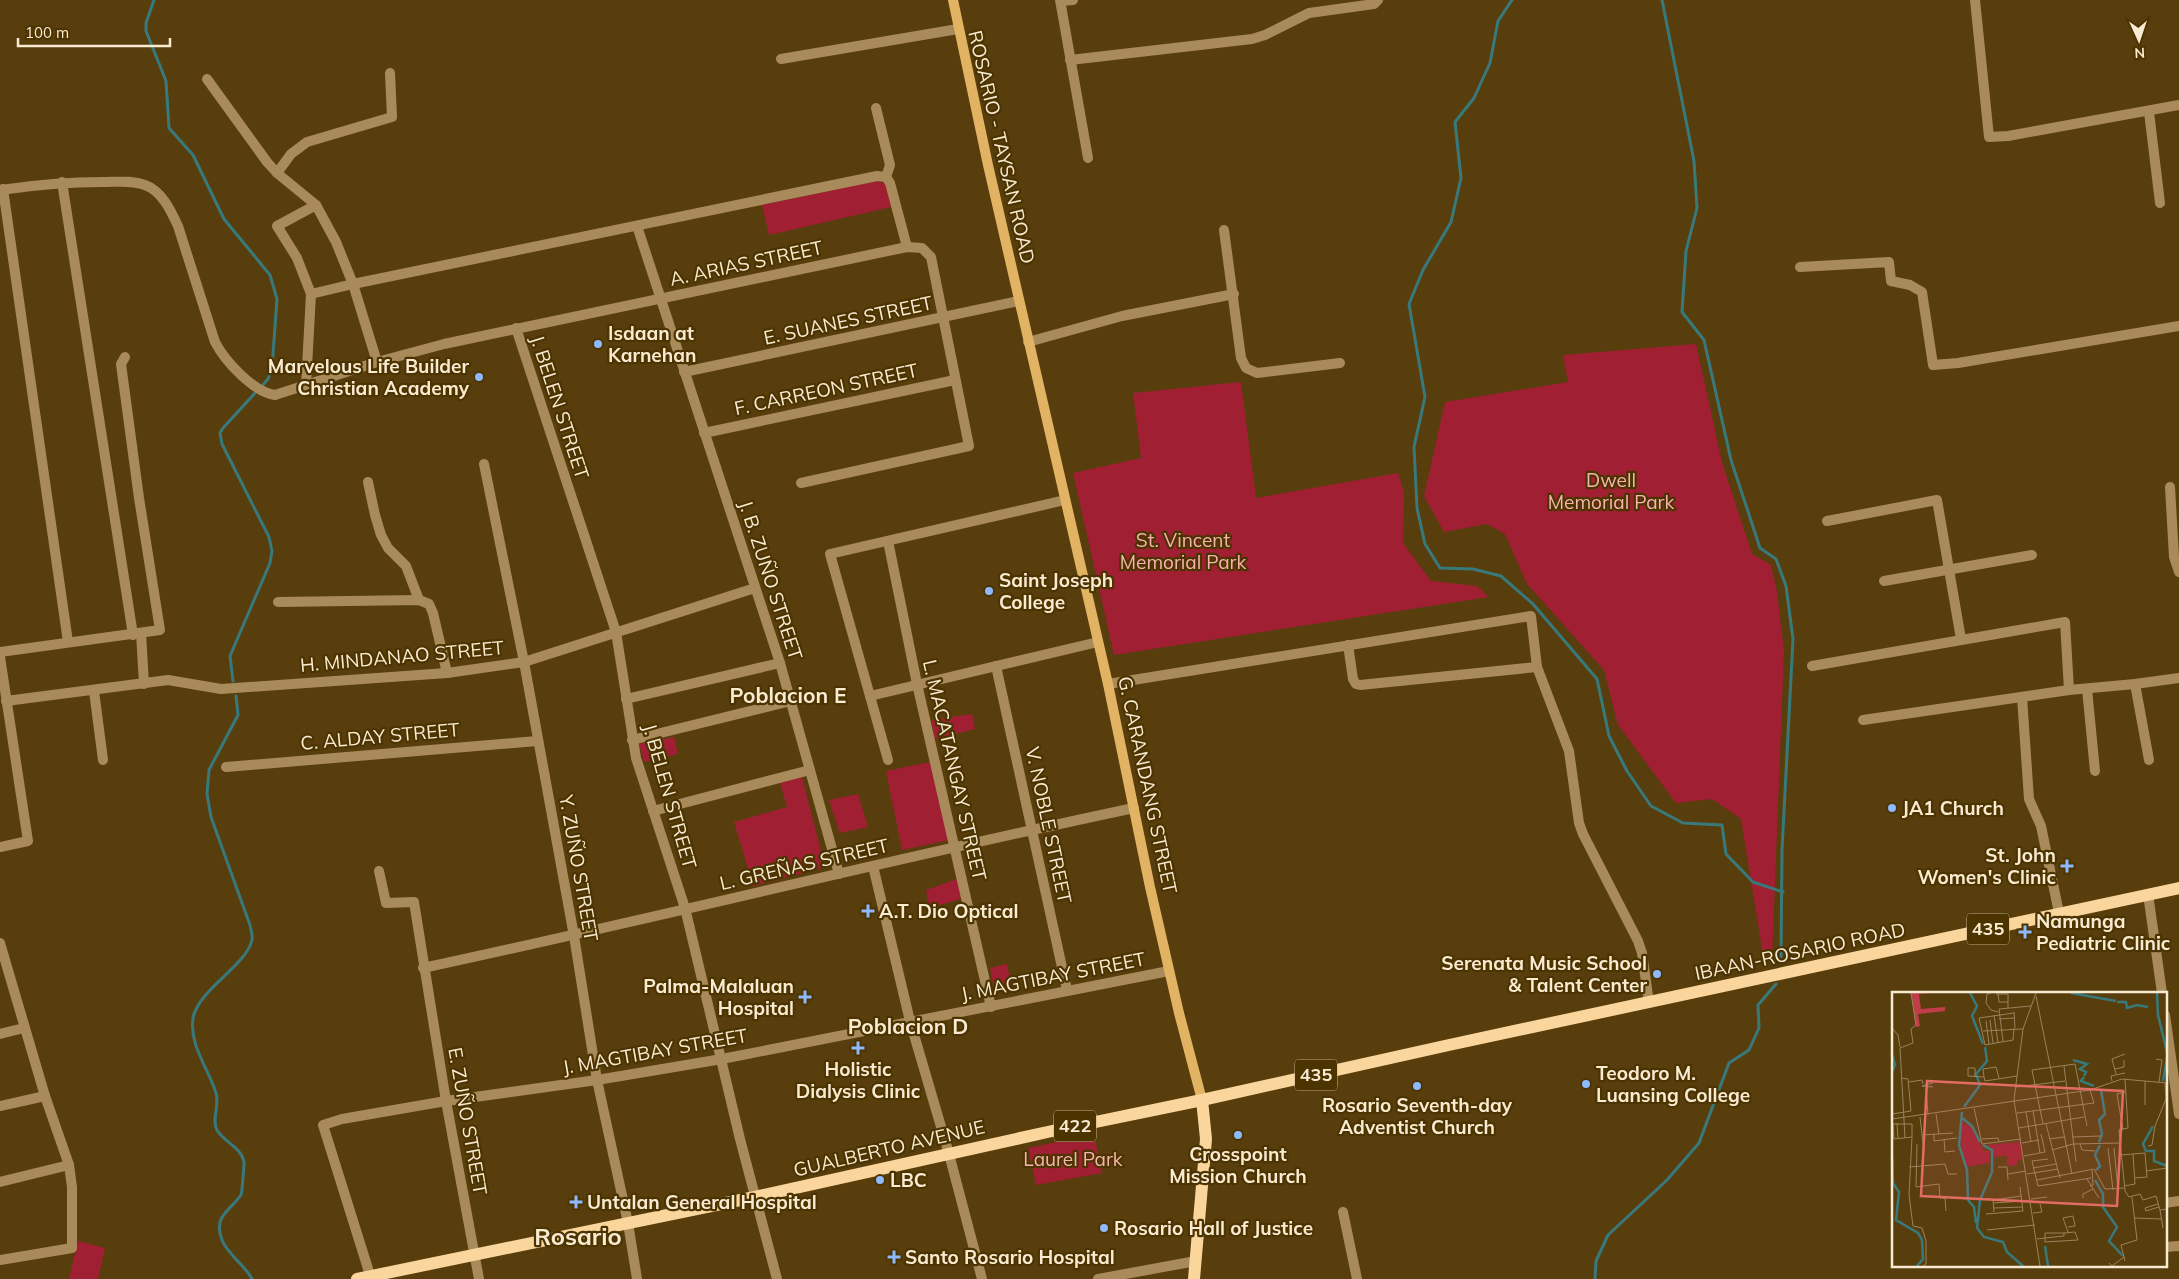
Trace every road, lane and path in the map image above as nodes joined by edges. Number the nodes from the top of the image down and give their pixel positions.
1 (953, 0) edge
2 (1060, 0) edge
3 (1073, 0) edge
4 (1378, 0) edge
5 (1975, 0) edge
6 (958, 28) junction
7 (781, 59) dead end
8 (1070, 60) junction
9 (390, 73) dead end
10 (207, 79) dead end
11 (2179, 105) edge
12 (876, 108) dead end
13 (2149, 112) junction
14 (1088, 158) dead end
15 (278, 173) junction
16 (886, 177) junction
17 (62, 182) junction
18 (1, 190) edge
19 (2160, 203) dead end
20 (316, 205) junction
21 (637, 226) junction
22 (1224, 230) dead end
23 (907, 247) junction
24 (1800, 267) dead end
25 (353, 284) junction
26 (311, 294) junction
27 (1234, 294) junction
28 (660, 299) junction
29 (1019, 301) junction
30 (943, 318) junction
31 (2179, 326) edge
32 (516, 328) junction
33 (1028, 342) junction
34 (125, 356) dead end
35 (377, 362) junction
36 (1340, 363) dead end
37 (684, 372) junction
38 (955, 380) junction
39 (306, 385) junction
40 (704, 433) junction
41 (484, 464) dead end
42 (368, 482) dead end
43 (801, 483) dead end
44 (2170, 487) dead end
45 (1065, 500) junction
46 (1827, 521) dead end
47 (888, 540) junction
48 (2032, 555) dead end
49 (1950, 570) junction
50 (2179, 572) edge
51 (1884, 580) dead end
52 (755, 588) junction
53 (419, 600) junction
54 (278, 602) dead end
55 (616, 632) junction
56 (137, 634) junction
57 (1961, 639) junction
58 (68, 642) junction
59 (1098, 642) junction
60 (1348, 645) junction
61 (0, 652) edge
62 (0, 657) edge
63 (524, 662) junction
64 (780, 663) junction
65 (996, 666) junction
66 (1812, 666) dead end
67 (1536, 667) junction
68 (447, 673) junction
69 (2179, 678) edge
70 (144, 684) junction
71 (917, 684) junction
72 (1108, 684) junction
73 (2135, 684) junction
74 (2086, 689) junction
75 (2069, 690) junction
76 (94, 691) junction
77 (870, 696) junction
78 (2022, 698) junction
79 (626, 699) junction
80 (791, 701) junction
81 (6, 702) junction
82 (1862, 720) dead end
83 (632, 740) junction
84 (537, 741) junction
85 (103, 760) dead end
86 (888, 760) dead end
87 (2149, 760) dead end
88 (226, 767) dead end
89 (810, 770) junction
90 (2095, 771) dead end
91 (1134, 808) junction
92 (653, 811) junction
93 (1033, 829) junction
94 (0, 847) edge
95 (955, 847) junction
96 (873, 866) junction
97 (379, 872) dead end
98 (839, 874) junction
99 (2179, 888) edge
100 (2148, 894) junction
101 (685, 908) junction
102 (2059, 913) junction
103 (574, 936) junction
104 (0, 943) edge
105 (424, 968) junction
106 (1169, 971) junction
107 (1068, 990) junction
108 (2162, 992) edge
109 (1649, 1003) junction
110 (991, 1007) junction
111 (910, 1021) junction
112 (2166, 1022) edge
113 (24, 1028) junction
114 (0, 1034) edge
115 (1430, 1050) joint
116 (722, 1059) junction
117 (597, 1080) junction
118 (45, 1096) junction
119 (1202, 1100) junction
120 (446, 1101) junction
121 (0, 1106) edge
122 (2179, 1109) edge
123 (949, 1154) junction
124 (70, 1165) junction
125 (0, 1182) edge
126 (755, 1197) junction
127 (2179, 1201) edge
128 (2166, 1203) edge
129 (1343, 1212) dead end
130 (628, 1224) junction
131 (2179, 1246) edge
132 (2166, 1247) edge
133 (474, 1254) junction
134 (0, 1260) edge
135 (1196, 1261) junction
136 (370, 1275) junction
137 (357, 1279) edge
138 (478, 1279) edge
139 (637, 1279) edge
140 (777, 1279) edge
141 (982, 1279) edge
142 (1098, 1279) edge
143 (1194, 1279) edge
144 (1357, 1279) edge

1 - 6 main road, ROSARIO - TAYSAN ROAD
2 - 3 street
2 - 8 street
4 - 8 street
5 - 13 street
6 - 7 street
6 - 29 main road, ROSARIO - TAYSAN ROAD
8 - 14 street
9 - 15 street
10 - 15 street
11 - 13 street
12 - 16 street
13 - 19 street
15 - 20 street
16 - 21 street
16 - 23 street
17 - 18 street, A. ARIAS STREET
17 - 39 street, A. ARIAS STREET
17 - 56 street
18 - 58 street
20 - 25 street
20 - 26 street
21 - 25 street
21 - 28 street, J. B. ZUÑO STREET
22 - 27 street
23 - 28 street, A. ARIAS STREET
23 - 30 street
24 - 31 street
25 - 26 street
25 - 35 street
26 - 39 street
27 - 33 street
27 - 36 street
28 - 32 street, A. ARIAS STREET
28 - 37 street, J. B. ZUÑO STREET
29 - 30 street, E. SUANES STREET
29 - 33 main road, G. CARANDANG STREET
30 - 37 street, E. SUANES STREET
30 - 38 street
32 - 35 street, A. ARIAS STREET
32 - 55 street, J. BELEN STREET
33 - 45 main road, G. CARANDANG STREET
34 - 56 street
35 - 39 street, A. ARIAS STREET
37 - 40 street, J. B. ZUÑO STREET
38 - 40 street, F. CARREON STREET
38 - 43 street
40 - 52 street, J. B. ZUÑO STREET
41 - 63 street, Y. ZUÑO STREET
42 - 53 street
44 - 50 street
45 - 47 street
45 - 59 main road, G. CARANDANG STREET
46 - 49 street
47 - 71 street, L. MACATANGAY STREET
47 - 77 street
48 - 49 street
49 - 51 street
49 - 57 street
52 - 55 street, H. MINDANAO STREET
52 - 64 street, J. B. ZUÑO STREET
53 - 54 street
53 - 68 street
55 - 63 street, H. MINDANAO STREET
55 - 79 street, J. BELEN STREET
56 - 58 street
56 - 70 street
57 - 66 street
57 - 75 street
58 - 61 street
59 - 65 street
59 - 72 main road, G. CARANDANG STREET
60 - 67 street
60 - 67 street
60 - 72 street
62 - 81 street
63 - 68 street, H. MINDANAO STREET
63 - 84 street, Y. ZUÑO STREET
64 - 79 street
64 - 80 street, J. B. ZUÑO STREET
65 - 71 street
65 - 93 street, V. NOBLE STREET
67 - 109 street
68 - 70 street, H. MINDANAO STREET
69 - 73 street
70 - 76 street, H. MINDANAO STREET
71 - 77 street
71 - 95 street, L. MACATANGAY STREET
72 - 91 main road, G. CARANDANG STREET
73 - 74 street
73 - 87 street
74 - 75 street
74 - 90 street
75 - 78 street
76 - 81 street, H. MINDANAO STREET
76 - 85 street
77 - 86 street
78 - 82 street
78 - 102 street
79 - 83 street, J. BELEN STREET
80 - 83 street
80 - 89 street, J. B. ZUÑO STREET
81 - 94 street
83 - 92 street, J. BELEN STREET
84 - 88 street, C. ALDAY STREET
84 - 103 street, Y. ZUÑO STREET
89 - 92 street
89 - 98 street, J. B. ZUÑO STREET
91 - 93 street, L. GREÑAS STREET
91 - 106 main road, G. CARANDANG STREET
92 - 101 street, J. BELEN STREET
93 - 95 street, L. GREÑAS STREET
93 - 107 street, V. NOBLE STREET
95 - 96 street, L. GREÑAS STREET
95 - 110 street, L. MACATANGAY STREET
96 - 98 street, L. GREÑAS STREET
96 - 111 street
97 - 105 street, E. ZUÑO STREET
98 - 101 street, L. GREÑAS STREET
99 - 100 main road, IBAAN-ROSARIO ROAD / 435
100 - 102 main road, IBAAN-ROSARIO ROAD / 435
100 - 108 street
101 - 103 street, L. GREÑAS STREET
101 - 116 street, J. BELEN STREET
102 - 109 main road, IBAAN-ROSARIO ROAD / 435
103 - 105 street, L. GREÑAS STREET
103 - 117 street, Y. ZUÑO STREET
104 - 113 street
105 - 120 street, E. ZUÑO STREET
106 - 107 street, J. MAGTIBAY STREET
106 - 119 main road, G. CARANDANG STREET
107 - 110 street, J. MAGTIBAY STREET
109 - 115 main road, IBAAN-ROSARIO ROAD / 435
110 - 111 street, J. MAGTIBAY STREET
111 - 116 street, J. MAGTIBAY STREET
111 - 123 street
112 - 122 street
113 - 114 street
113 - 118 street
115 - 119 main road, GUALBERTO AVENUE / 435
116 - 117 street, J. MAGTIBAY STREET
116 - 126 street, J. BELEN STREET
117 - 120 street, J. MAGTIBAY STREET
117 - 130 street, Y. ZUÑO STREET
118 - 121 street
118 - 124 street
119 - 123 main road, GUALBERTO AVENUE / 422
119 - 135 main road, G. CARANDANG STREET
120 - 133 street, E. ZUÑO STREET
120 - 136 street, J. MAGTIBAY STREET
123 - 126 main road, GUALBERTO AVENUE / 422
123 - 141 street
124 - 125 street
124 - 134 street
126 - 130 main road, GUALBERTO AVENUE / 422
126 - 140 street, J. BELEN STREET
127 - 128 street
129 - 144 street
130 - 133 main road, GUALBERTO AVENUE / 422
130 - 139 street, Y. ZUÑO STREET
131 - 132 street
133 - 136 main road, GUALBERTO AVENUE / 422
133 - 138 street, E. ZUÑO STREET
135 - 142 street
135 - 143 main road, G. CARANDANG STREET
136 - 137 main road, GUALBERTO AVENUE / 422

